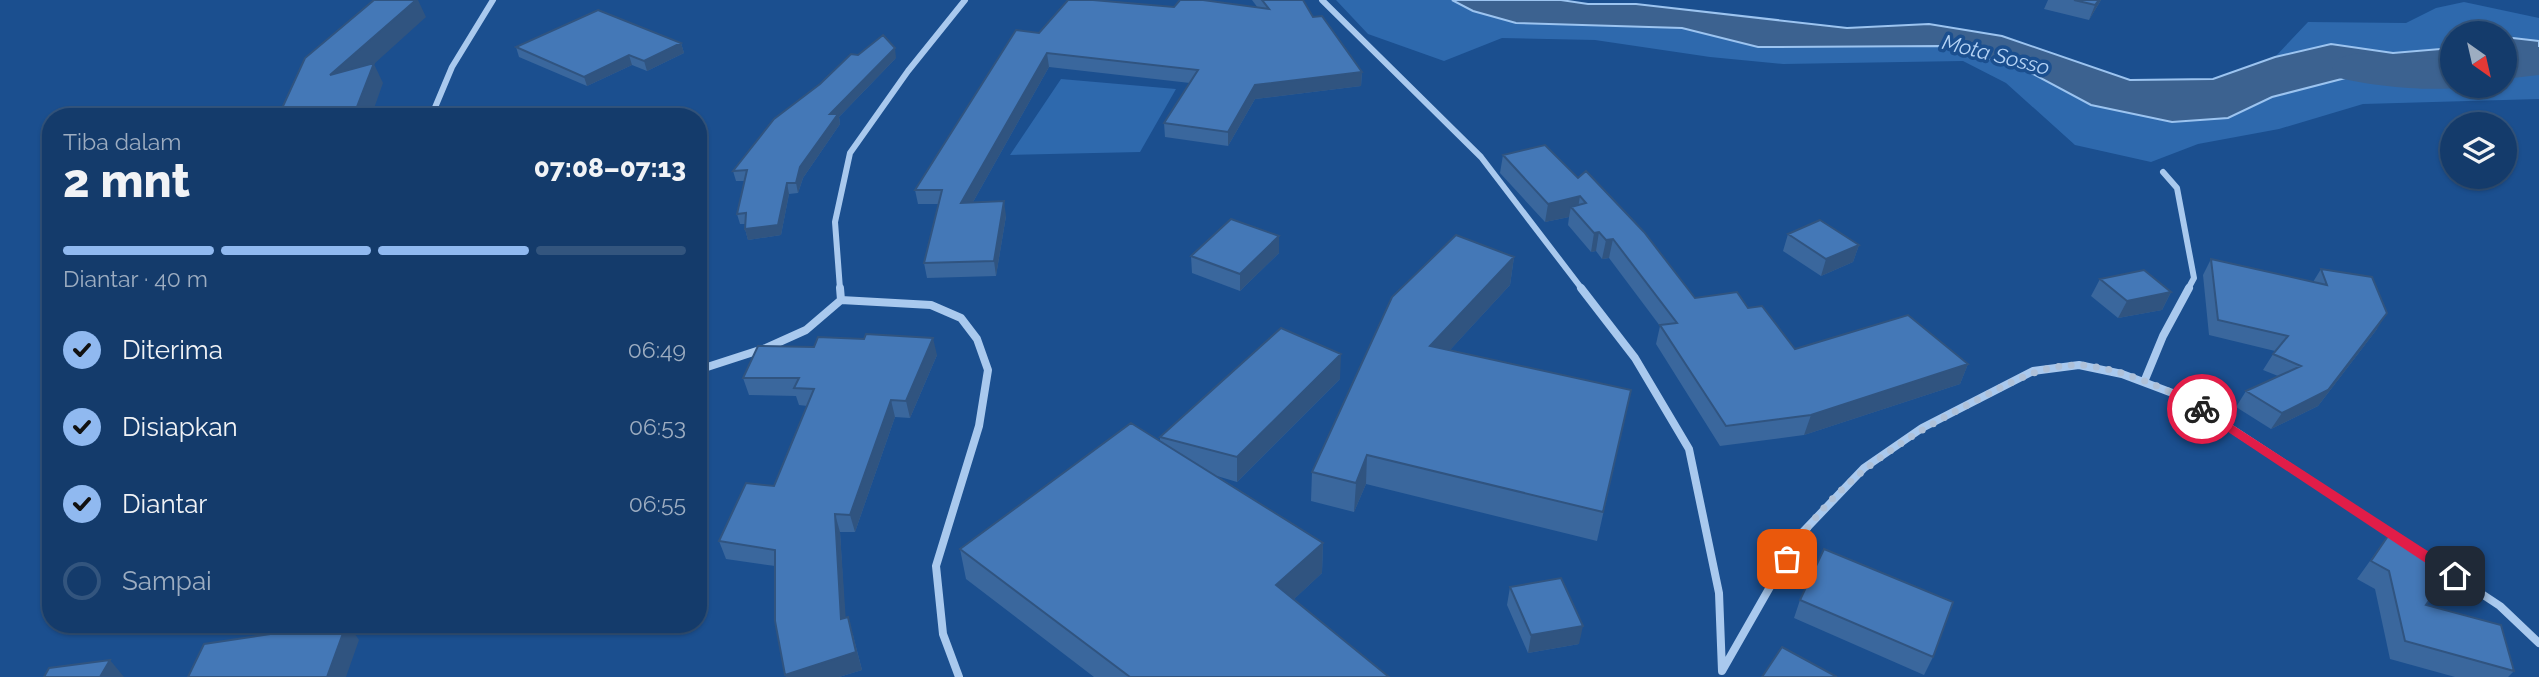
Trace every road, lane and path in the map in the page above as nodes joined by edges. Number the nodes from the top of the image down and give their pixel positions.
1 (493, 0) edge
2 (965, 0) edge
3 (1322, 0) edge
4 (435, 108) edge
5 (2163, 172) dead end
6 (841, 300) junction
7 (707, 367) edge
8 (2144, 382) junction
9 (2410, 546) edge
10 (2432, 561) edge
11 (2539, 643) edge
12 (1719, 674) edge
13 (959, 677) edge

1 - 4 street
2 - 6 street
3 - 12 street
5 - 8 street
6 - 7 street
6 - 13 street
8 - 9 street
8 - 12 street
10 - 11 street

